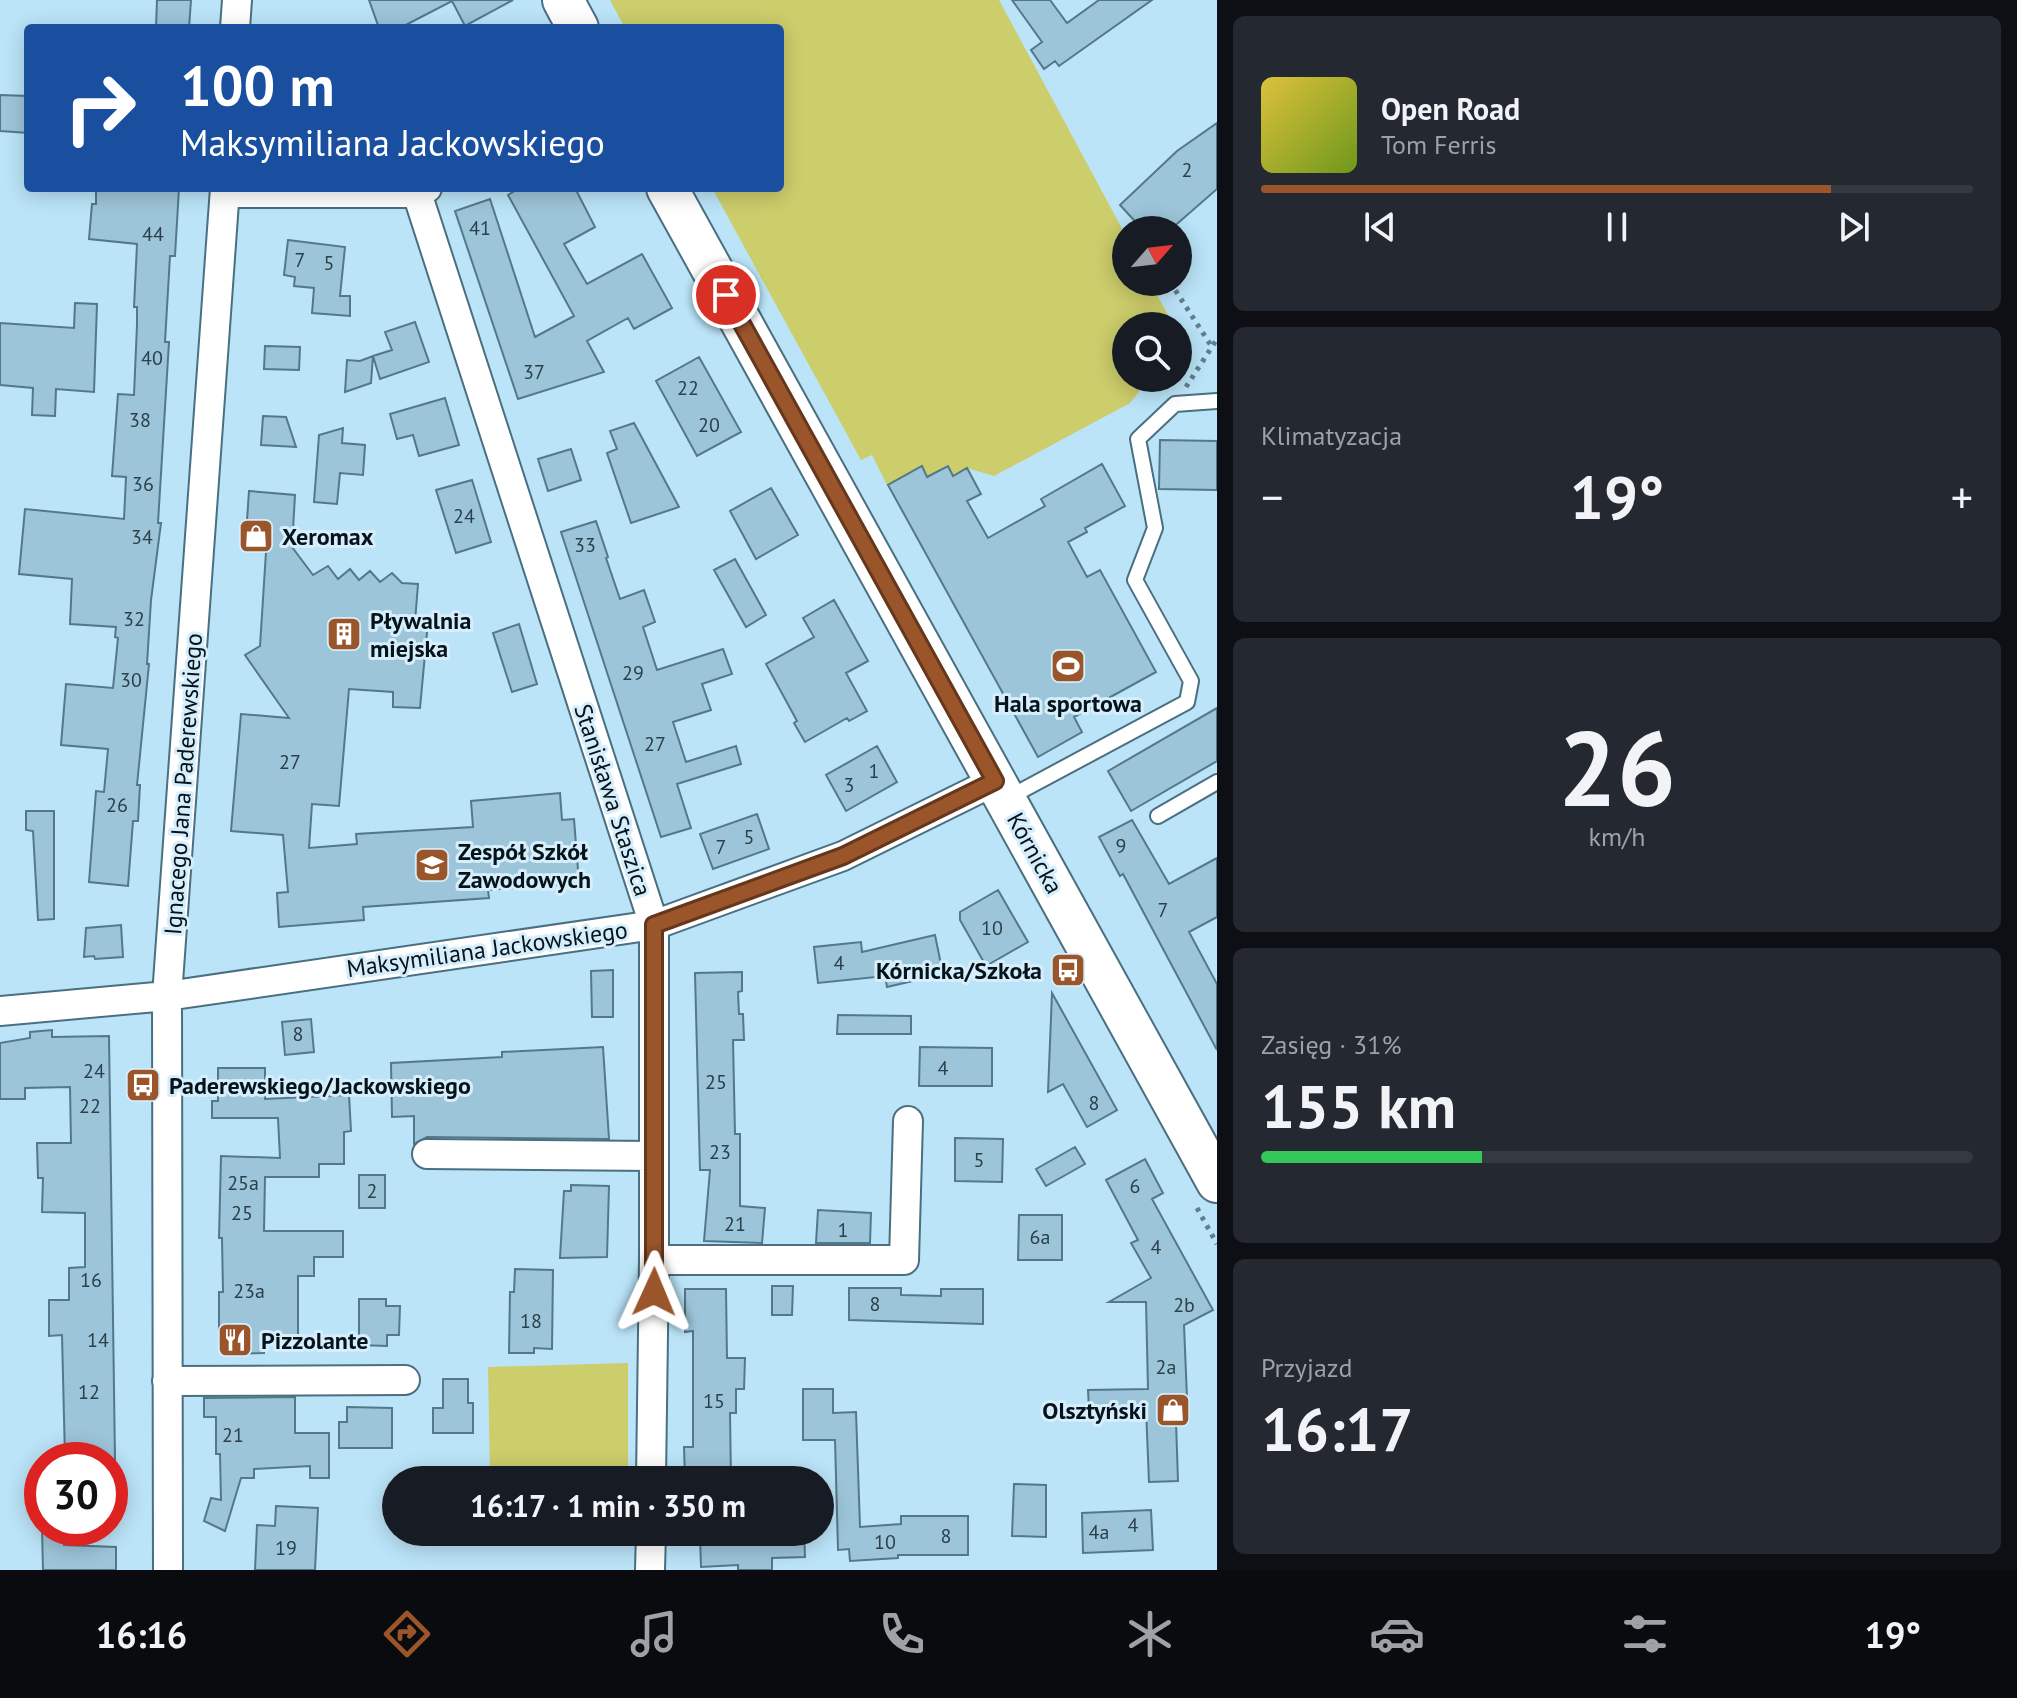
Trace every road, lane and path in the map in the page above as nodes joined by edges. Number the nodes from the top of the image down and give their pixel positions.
1 (237, 0) edge
2 (563, 0) edge
3 (235, 24) edge
4 (576, 24) edge
5 (225, 192) edge
6 (422, 192) edge
7 (669, 192) edge
8 (1179, 296) edge
9 (1217, 339) edge
10 (1212, 347) junction
11 (1217, 401) edge
12 (1175, 404) junction
13 (1217, 782) edge
14 (1000, 790) junction
15 (1158, 816) dead end
16 (654, 925) junction
17 (167, 996) junction
18 (0, 1011) edge
19 (908, 1121) dead end
20 (427, 1154) dead end
21 (654, 1156) junction
22 (1217, 1182) edge
23 (654, 1260) junction
24 (405, 1380) dead end
25 (167, 1381) junction
26 (651, 1466) edge
27 (651, 1546) edge
28 (168, 1570) edge
29 (650, 1570) edge

1 - 3 street
2 - 4 street
5 - 17 street, Ignacego Jana Paderewskiego
6 - 16 street, Stanisława Staszica
7 - 14 street, Kórnicka
8 - 10 path
9 - 10 path
10 - 12 path
11 - 12 lane
12 - 14 lane
13 - 15 lane
14 - 16 street, Maksymiliana Jackowskiego
14 - 22 street, Kórnicka
16 - 17 street, Maksymiliana Jackowskiego
16 - 21 street, Stanisława Staszica
17 - 18 street, Maksymiliana Jackowskiego
17 - 25 street, Ignacego Jana Paderewskiego
19 - 23 street
20 - 21 street
21 - 23 street, Stanisława Staszica
23 - 26 street, Stanisława Staszica
24 - 25 street
25 - 28 street, Ignacego Jana Paderewskiego
27 - 29 street

